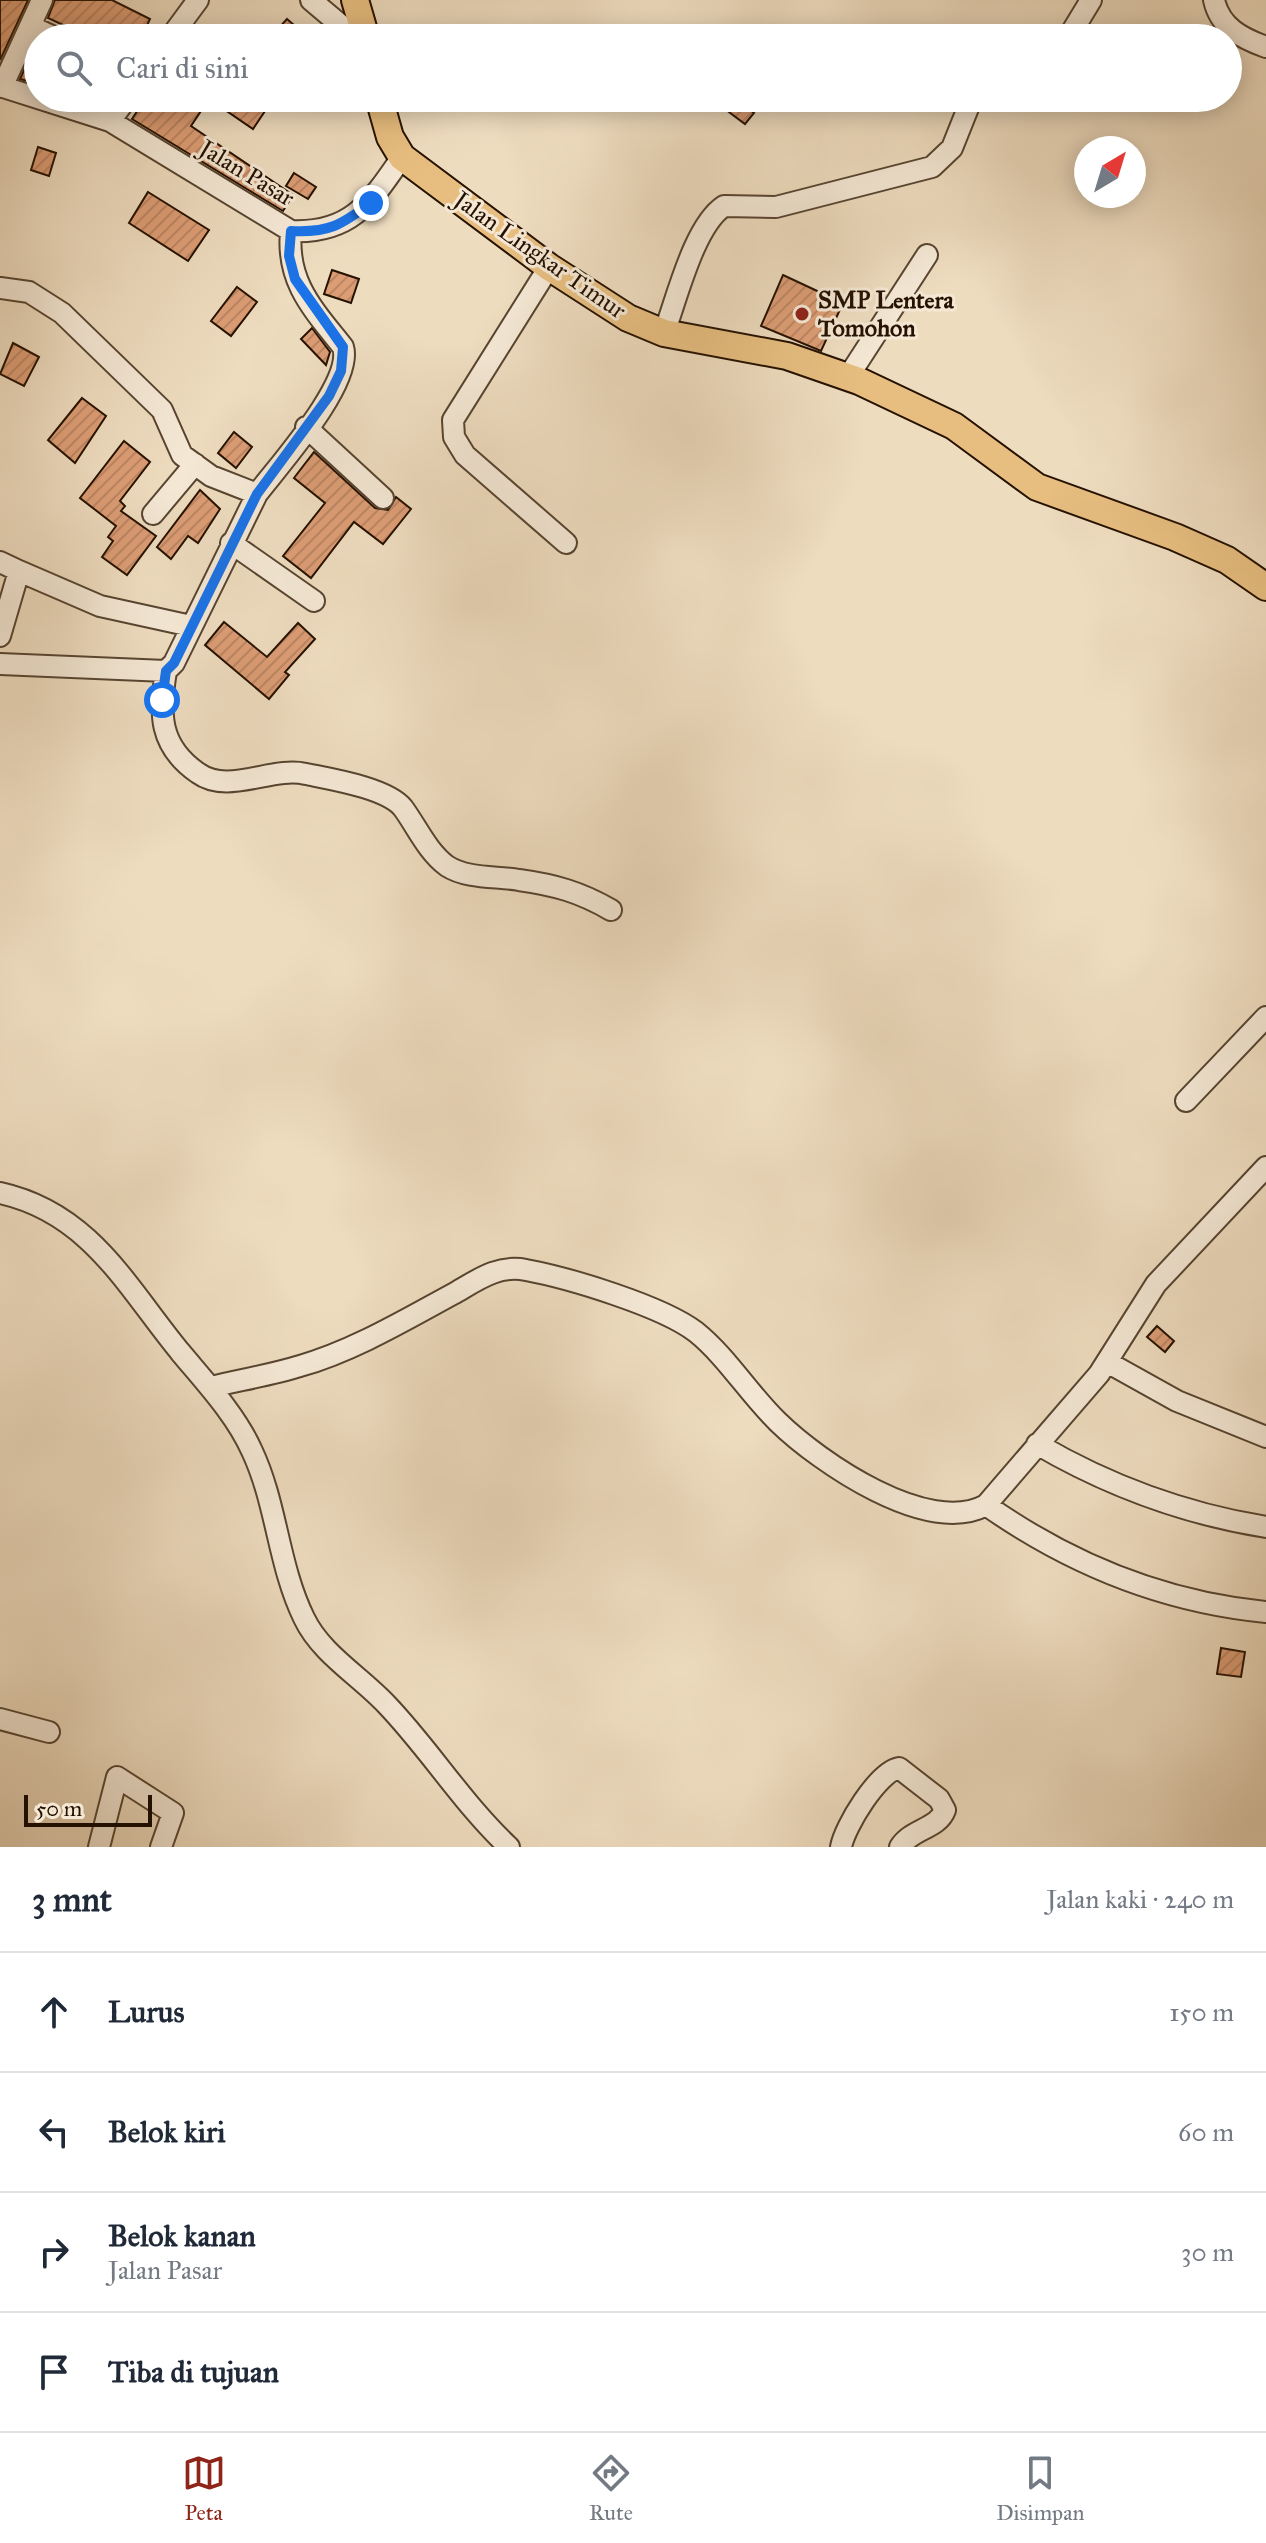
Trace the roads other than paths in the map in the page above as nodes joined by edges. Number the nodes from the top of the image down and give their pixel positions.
1 (42, 0) edge
2 (311, 0) edge
3 (355, 0) edge
4 (1091, 0) edge
5 (1214, 0) edge
6 (189, 2) edge
7 (31, 24) edge
8 (177, 24) edge
9 (339, 24) edge
10 (362, 24) edge
11 (1076, 24) edge
12 (1224, 24) edge
13 (1242, 35) edge
14 (24, 38) edge
15 (1266, 47) edge
16 (1, 86) edge
17 (24, 93) edge
18 (82, 112) edge
19 (117, 112) edge
20 (383, 112) edge
21 (966, 112) edge
22 (110, 121) junction
23 (402, 157) junction
24 (291, 231) junction
25 (927, 255) dead end
26 (549, 267) junction
27 (0, 288) edge
28 (664, 333) junction
29 (848, 377) junction
30 (306, 427) junction
31 (195, 464) junction
32 (257, 494) junction
33 (383, 498) dead end
34 (153, 514) dead end
35 (231, 543) junction
36 (566, 543) dead end
37 (9, 567) edge
38 (1266, 587) edge
39 (314, 601) dead end
40 (191, 626) junction
41 (0, 636) edge
42 (0, 664) edge
43 (166, 671) junction
44 (611, 910) dead end
45 (1266, 1017) edge
46 (1186, 1101) dead end
47 (1266, 1167) edge
48 (0, 1193) edge
49 (1107, 1362) junction
50 (211, 1387) junction
51 (1266, 1437) edge
52 (1037, 1444) junction
53 (986, 1505) junction
54 (1266, 1527) edge
55 (1266, 1612) edge
56 (0, 1719) edge
57 (49, 1732) dead end
58 (99, 1847) edge
59 (161, 1847) edge
60 (509, 1847) edge
61 (841, 1847) edge
62 (900, 1847) edge

1 - 7 street
2 - 9 street
3 - 10 main road
4 - 11 street
5 - 12 street
6 - 8 street
13 - 15 street
14 - 16 street
16 - 17 street, Jalan Pasar
18 - 22 street, Jalan Pasar
19 - 22 street
20 - 23 main road, Jalan Lingkar Timur
21 - 28 street
22 - 24 street, Jalan Pasar
23 - 24 street, Jalan Pasar
23 - 26 main road, Jalan Lingkar Timur
24 - 30 street
25 - 29 street
26 - 28 main road, Jalan Lingkar Timur
26 - 36 street
27 - 31 street
28 - 29 main road, Jalan Lingkar Timur
29 - 38 main road, Jalan Lingkar Timur
30 - 32 street
30 - 33 street
31 - 32 street
31 - 34 street
32 - 35 street
35 - 39 street
35 - 40 street
37 - 40 street
37 - 41 street
40 - 43 street
42 - 43 street
43 - 44 street
45 - 46 street
47 - 49 street
48 - 50 street
49 - 51 street
49 - 52 street
50 - 53 street
50 - 60 street
52 - 53 street
52 - 54 street
53 - 55 street
56 - 57 street
58 - 59 street
61 - 62 street

